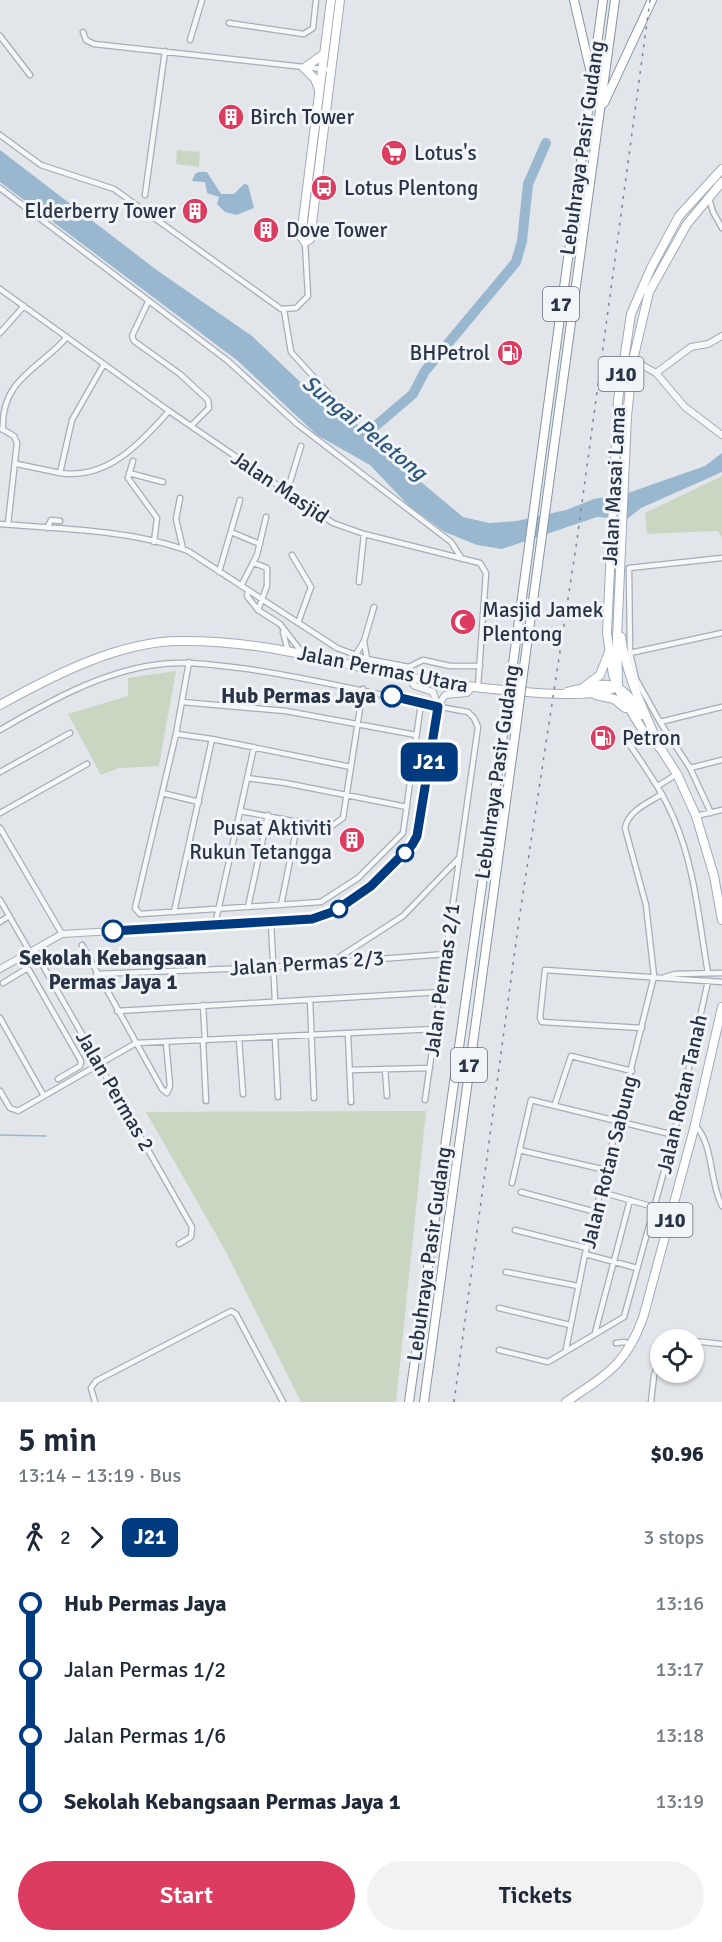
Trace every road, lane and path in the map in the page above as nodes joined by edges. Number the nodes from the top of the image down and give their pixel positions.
1 (202, 0) edge
2 (316, 0) edge
3 (331, 0) edge
4 (340, 0) edge
5 (574, 0) edge
6 (603, 0) edge
7 (615, 0) edge
8 (652, 0) edge
9 (229, 23) dead end
10 (83, 32) dead end
11 (0, 36) edge
12 (190, 40) dead end
13 (165, 51) junction
14 (324, 54) junction
15 (303, 68) junction
16 (324, 72) junction
17 (30, 75) dead end
18 (591, 78) junction
19 (320, 92) junction
20 (600, 112) junction
21 (0, 135) edge
22 (722, 169) edge
23 (722, 182) edge
24 (0, 188) edge
25 (145, 195) dead end
26 (709, 195) junction
27 (697, 209) junction
28 (713, 212) junction
29 (722, 228) edge
30 (305, 242) junction
31 (0, 289) edge
32 (148, 302) junction
33 (24, 306) junction
34 (284, 310) junction
35 (0, 333) edge
36 (722, 336) edge
37 (67, 337) junction
38 (633, 360) junction
39 (104, 364) junction
40 (656, 373) junction
41 (338, 404) dead end
42 (169, 411) junction
43 (191, 426) junction
44 (2, 429) edge
45 (721, 434) edge
46 (302, 446) dead end
47 (133, 461) dead end
48 (17, 464) junction
49 (60, 473) junction
50 (129, 473) junction
51 (163, 482) dead end
52 (287, 492) junction
53 (180, 498) dead end
54 (240, 500) dead end
55 (266, 517) dead end
56 (60, 521) dead end
57 (0, 524) edge
58 (8, 524) junction
59 (47, 528) junction
60 (231, 532) junction
61 (364, 534) junction
62 (154, 542) junction
63 (260, 544) junction
64 (183, 549) junction
65 (292, 555) dead end
66 (722, 558) edge
67 (462, 559) junction
68 (254, 562) junction
69 (219, 572) junction
70 (359, 582) dead end
71 (241, 586) junction
72 (248, 591) junction
73 (261, 600) junction
74 (374, 607) dead end
75 (258, 610) junction
76 (619, 620) junction
77 (298, 623) junction
78 (280, 624) junction
79 (722, 633) edge
80 (364, 641) junction
81 (609, 650) junction
82 (288, 651) junction
83 (630, 653) junction
84 (303, 654) junction
85 (355, 656) junction
86 (367, 659) junction
87 (189, 662) junction
88 (480, 666) junction
89 (407, 677) junction
90 (476, 686) junction
91 (618, 687) junction
92 (583, 688) junction
93 (363, 689) junction
94 (562, 693) junction
95 (593, 694) junction
96 (182, 702) junction
97 (421, 703) junction
98 (0, 705) edge
99 (438, 707) junction
100 (722, 707) edge
101 (635, 717) junction
102 (660, 722) junction
103 (356, 726) junction
104 (0, 730) edge
105 (70, 733) dead end
106 (654, 733) junction
107 (176, 734) junction
108 (416, 735) junction
109 (212, 739) junction
110 (626, 739) dead end
111 (254, 747) junction
112 (661, 749) junction
113 (722, 760) edge
114 (87, 764) dead end
115 (351, 767) junction
116 (690, 768) junction
117 (0, 772) edge
118 (677, 774) junction
119 (247, 778) junction
120 (658, 786) junction
121 (162, 793) junction
122 (662, 794) junction
123 (346, 796) junction
124 (199, 802) junction
125 (407, 807) junction
126 (722, 810) edge
127 (240, 811) junction
128 (0, 813) edge
129 (711, 813) junction
130 (268, 816) junction
131 (696, 816) junction
132 (298, 821) junction
133 (0, 828) edge
134 (460, 857) junction
135 (718, 875) edge
136 (0, 900) edge
137 (282, 905) junction
138 (248, 907) junction
139 (218, 909) junction
140 (174, 912) junction
141 (9, 916) junction
142 (722, 920) edge
143 (0, 922) edge
144 (271, 922) junction
145 (215, 925) junction
146 (62, 934) junction
147 (82, 945) dead end
148 (32, 951) junction
149 (446, 954) junction
150 (333, 961) junction
151 (273, 967) junction
152 (0, 969) edge
153 (722, 973) edge
154 (96, 974) junction
155 (708, 974) junction
156 (654, 976) junction
157 (665, 977) junction
158 (708, 981) junction
159 (722, 982) edge
160 (3, 983) dead end
161 (441, 992) junction
162 (310, 1000) junction
163 (274, 1001) junction
164 (203, 1005) junction
165 (722, 1007) edge
166 (69, 1011) junction
167 (117, 1011) junction
168 (0, 1018) edge
169 (56, 1018) junction
170 (642, 1028) junction
171 (435, 1029) junction
172 (348, 1034) junction
173 (311, 1036) junction
174 (275, 1038) junction
175 (239, 1039) junction
176 (204, 1041) junction
177 (166, 1042) junction
178 (136, 1043) junction
179 (100, 1064) junction
180 (430, 1068) junction
181 (350, 1070) junction
182 (386, 1070) junction
183 (632, 1071) junction
184 (58, 1079) dead end
185 (0, 1091) edge
186 (243, 1094) dead end
187 (44, 1096) junction
188 (278, 1096) dead end
189 (387, 1096) dead end
190 (314, 1098) dead end
191 (425, 1100) dead end
192 (206, 1101) dead end
193 (351, 1102) dead end
194 (555, 1104) junction
195 (619, 1121) junction
196 (695, 1125) junction
197 (674, 1135) junction
198 (519, 1150) junction
199 (606, 1170) junction
200 (512, 1183) dead end
201 (521, 1192) dead end
202 (601, 1192) junction
203 (630, 1200) junction
204 (722, 1206) edge
205 (654, 1207) junction
206 (596, 1212) junction
207 (515, 1230) dead end
208 (178, 1244) dead end
209 (587, 1248) junction
210 (585, 1254) junction
211 (613, 1261) junction
212 (638, 1268) junction
213 (506, 1272) dead end
214 (578, 1286) junction
215 (499, 1308) dead end
216 (570, 1325) junction
217 (595, 1333) junction
218 (616, 1342) dead end
219 (704, 1342) edge
220 (722, 1344) edge
221 (631, 1346) junction
222 (567, 1349) junction
223 (499, 1350) dead end
224 (653, 1383) edge
225 (95, 1402) edge
226 (283, 1402) edge
227 (409, 1402) edge
228 (424, 1402) edge
229 (566, 1402) edge
230 (651, 1402) edge

1 - 12 street
2 - 9 street
3 - 14 main road
4 - 16 main road
5 - 18 highway
6 - 18 highway, Lebuhraya Pasir Gudang / 17
7 - 20 highway, Lebuhraya Pasir Gudang / 17
8 - 20 highway
10 - 13 street
11 - 17 street
13 - 15 street
13 - 25 street
14 - 15 main road
14 - 16 main road
15 - 16 street
15 - 19 main road
16 - 19 main road
16 - 30 main road
18 - 227 highway, Lebuhraya Pasir Gudang / 17, bridge
19 - 30 main road
20 - 228 highway, Lebuhraya Pasir Gudang / 17, bridge
21 - 34 street
22 - 81 main road, Jalan Masai Lama / J10
23 - 26 main road, Jalan Masai Lama / J10
24 - 32 street
26 - 27 main road, Jalan Masai Lama / J10
26 - 28 street
27 - 28 street
27 - 38 main road, Jalan Masai Lama / J10
28 - 29 street
30 - 34 street
31 - 33 street, Jalan Masjid
32 - 43 street
32 - 67 street
33 - 35 street
33 - 37 street, Jalan Masjid
34 - 41 street
36 - 40 street
37 - 39 street, Jalan Masjid
37 - 44 street
38 - 40 street
38 - 76 main road, Jalan Masai Lama / J10
39 - 42 street, Jalan Masjid
39 - 49 street
40 - 45 street
42 - 43 street, Jalan Masjid
42 - 49 street
43 - 52 street, Jalan Masjid
44 - 48 street
46 - 52 street
47 - 50 street
48 - 49 street
48 - 58 street
50 - 51 street
50 - 62 street
52 - 61 street, Jalan Masjid
53 - 64 street
54 - 60 street
55 - 63 street
56 - 59 street
57 - 58 street
58 - 59 street
59 - 62 street
60 - 63 street
60 - 69 street
61 - 67 street, Jalan Masjid
61 - 70 street
62 - 64 street
63 - 68 street
64 - 69 street
65 - 77 street
66 - 83 street
67 - 88 street, Jalan Masjid
68 - 71 street
68 - 73 street
69 - 71 street
71 - 72 street
72 - 73 street
72 - 75 street
73 - 75 street
73 - 77 street
74 - 80 street
75 - 78 street
76 - 91 main road, Jalan Masai Lama / J10
76 - 106 main road
77 - 85 street
78 - 82 street
78 - 84 street
79 - 83 street
80 - 85 street
80 - 86 street
81 - 91 main road, Jalan Masai Lama / J10
81 - 92 main road
82 - 84 main road, Jalan Permas Utara
82 - 98 main road, Jalan Permas Utara
83 - 102 street
84 - 89 main road, Jalan Permas Utara
85 - 86 street
86 - 88 street
87 - 93 street
87 - 96 street
87 - 104 street
88 - 90 street, Jalan Masjid
89 - 90 main road, Jalan Permas Utara
89 - 99 street
90 - 94 main road, Jalan Permas Utara
90 - 99 street
91 - 92 main road, Jalan Permas Utara
91 - 95 main road, Jalan Permas Utara
91 - 101 main road, Jalan Masai Lama / J10
91 - 106 main road, Jalan Masai Lama / J10
92 - 94 main road, Jalan Permas Utara
93 - 97 street
93 - 103 street
94 - 95 main road, Jalan Permas Utara
95 - 101 main road
96 - 103 street
96 - 107 street
97 - 99 street
97 - 108 street
99 - 134 street, Jalan Permas 2/1
99 - 144 street
100 - 102 street
101 - 112 main road, Jalan Masai Lama / J10
102 - 116 street
103 - 108 street
103 - 115 street
105 - 117 street
106 - 112 main road
107 - 109 street
107 - 121 street
108 - 125 street
109 - 111 street
109 - 124 street
110 - 120 street
111 - 115 street
111 - 119 street
112 - 118 main road, Jalan Masai Lama / J10
113 - 116 street
114 - 128 street
115 - 123 street
116 - 129 street
118 - 120 street
118 - 131 main road, Jalan Masai Lama / J10
119 - 123 street
119 - 127 street
120 - 122 street
121 - 124 street
121 - 140 street
122 - 155 street
122 - 156 street, Jalan Rotan Sabung
123 - 125 street
123 - 132 street
124 - 140 street
125 - 137 street
126 - 129 street
127 - 130 street
127 - 139 street
129 - 131 street
130 - 132 street
130 - 138 street
131 - 135 main road, Jalan Masai Lama / J10
132 - 137 street
133 - 146 street
134 - 149 street, Jalan Permas 2/1
134 - 150 street
135 - 142 main road, Jalan Masai Lama / J10
136 - 141 street, Jalan Permas 2
137 - 138 street
138 - 139 street
139 - 140 street
139 - 145 street
141 - 143 street
141 - 148 street, Jalan Permas 2
144 - 145 street
144 - 151 street
145 - 146 street
146 - 148 street
147 - 154 street
148 - 152 street
148 - 166 street, Jalan Permas 2
149 - 150 street, Jalan Permas 2/3
149 - 161 street, Jalan Permas 2/1
150 - 151 street, Jalan Permas 2/3
151 - 154 street, Jalan Permas 2/3
151 - 163 street
153 - 155 street
154 - 167 street
155 - 157 street
156 - 157 street
156 - 170 street, Jalan Rotan Sabung
156 - 170 street
157 - 158 street
158 - 159 street
158 - 197 street, Jalan Rotan Tanah
160 - 169 street
161 - 162 street
161 - 171 street, Jalan Permas 2/1
162 - 163 street
162 - 173 street
163 - 164 street
164 - 167 street
164 - 176 street
165 - 196 main road, J10
166 - 169 street
166 - 179 street, Jalan Permas 2
167 - 178 street
168 - 187 street
169 - 184 street
170 - 183 street, Jalan Rotan Sabung
171 - 172 street
171 - 180 street, Jalan Permas 2/1
172 - 173 street
172 - 181 street
173 - 174 street
173 - 190 street
174 - 175 street
174 - 188 street
175 - 176 street
175 - 186 street
176 - 177 street
176 - 192 street
177 - 178 street
177 - 178 street
178 - 179 street
179 - 187 street
179 - 208 street, Jalan Permas 2
180 - 182 street
180 - 191 street, Jalan Permas 2/1
181 - 182 street
181 - 193 street
182 - 189 street
183 - 194 street
183 - 195 street, Jalan Rotan Sabung
185 - 187 street
194 - 195 street
194 - 198 street
195 - 197 street
195 - 199 street, Jalan Rotan Sabung
196 - 204 street
196 - 221 main road, J10
197 - 205 street, Jalan Rotan Tanah
198 - 199 street
198 - 200 street
199 - 202 street, Jalan Rotan Sabung
201 - 206 street
202 - 203 street
202 - 206 street, Jalan Rotan Sabung
203 - 205 street
203 - 211 street
205 - 212 street, Jalan Rotan Tanah
206 - 209 street, Jalan Rotan Sabung
207 - 209 street
209 - 210 street, Jalan Rotan Sabung
210 - 211 street
210 - 214 street, Jalan Rotan Sabung
211 - 212 street
211 - 217 street
212 - 217 street, Jalan Rotan Tanah
213 - 214 street
214 - 216 street, Jalan Rotan Sabung
215 - 216 street
216 - 222 street, Jalan Rotan Sabung
217 - 222 street, Jalan Rotan Tanah
218 - 221 street
219 - 220 street
221 - 229 main road, J10
222 - 223 street, Jalan Rotan Tanah
224 - 230 street
225 - 226 street

